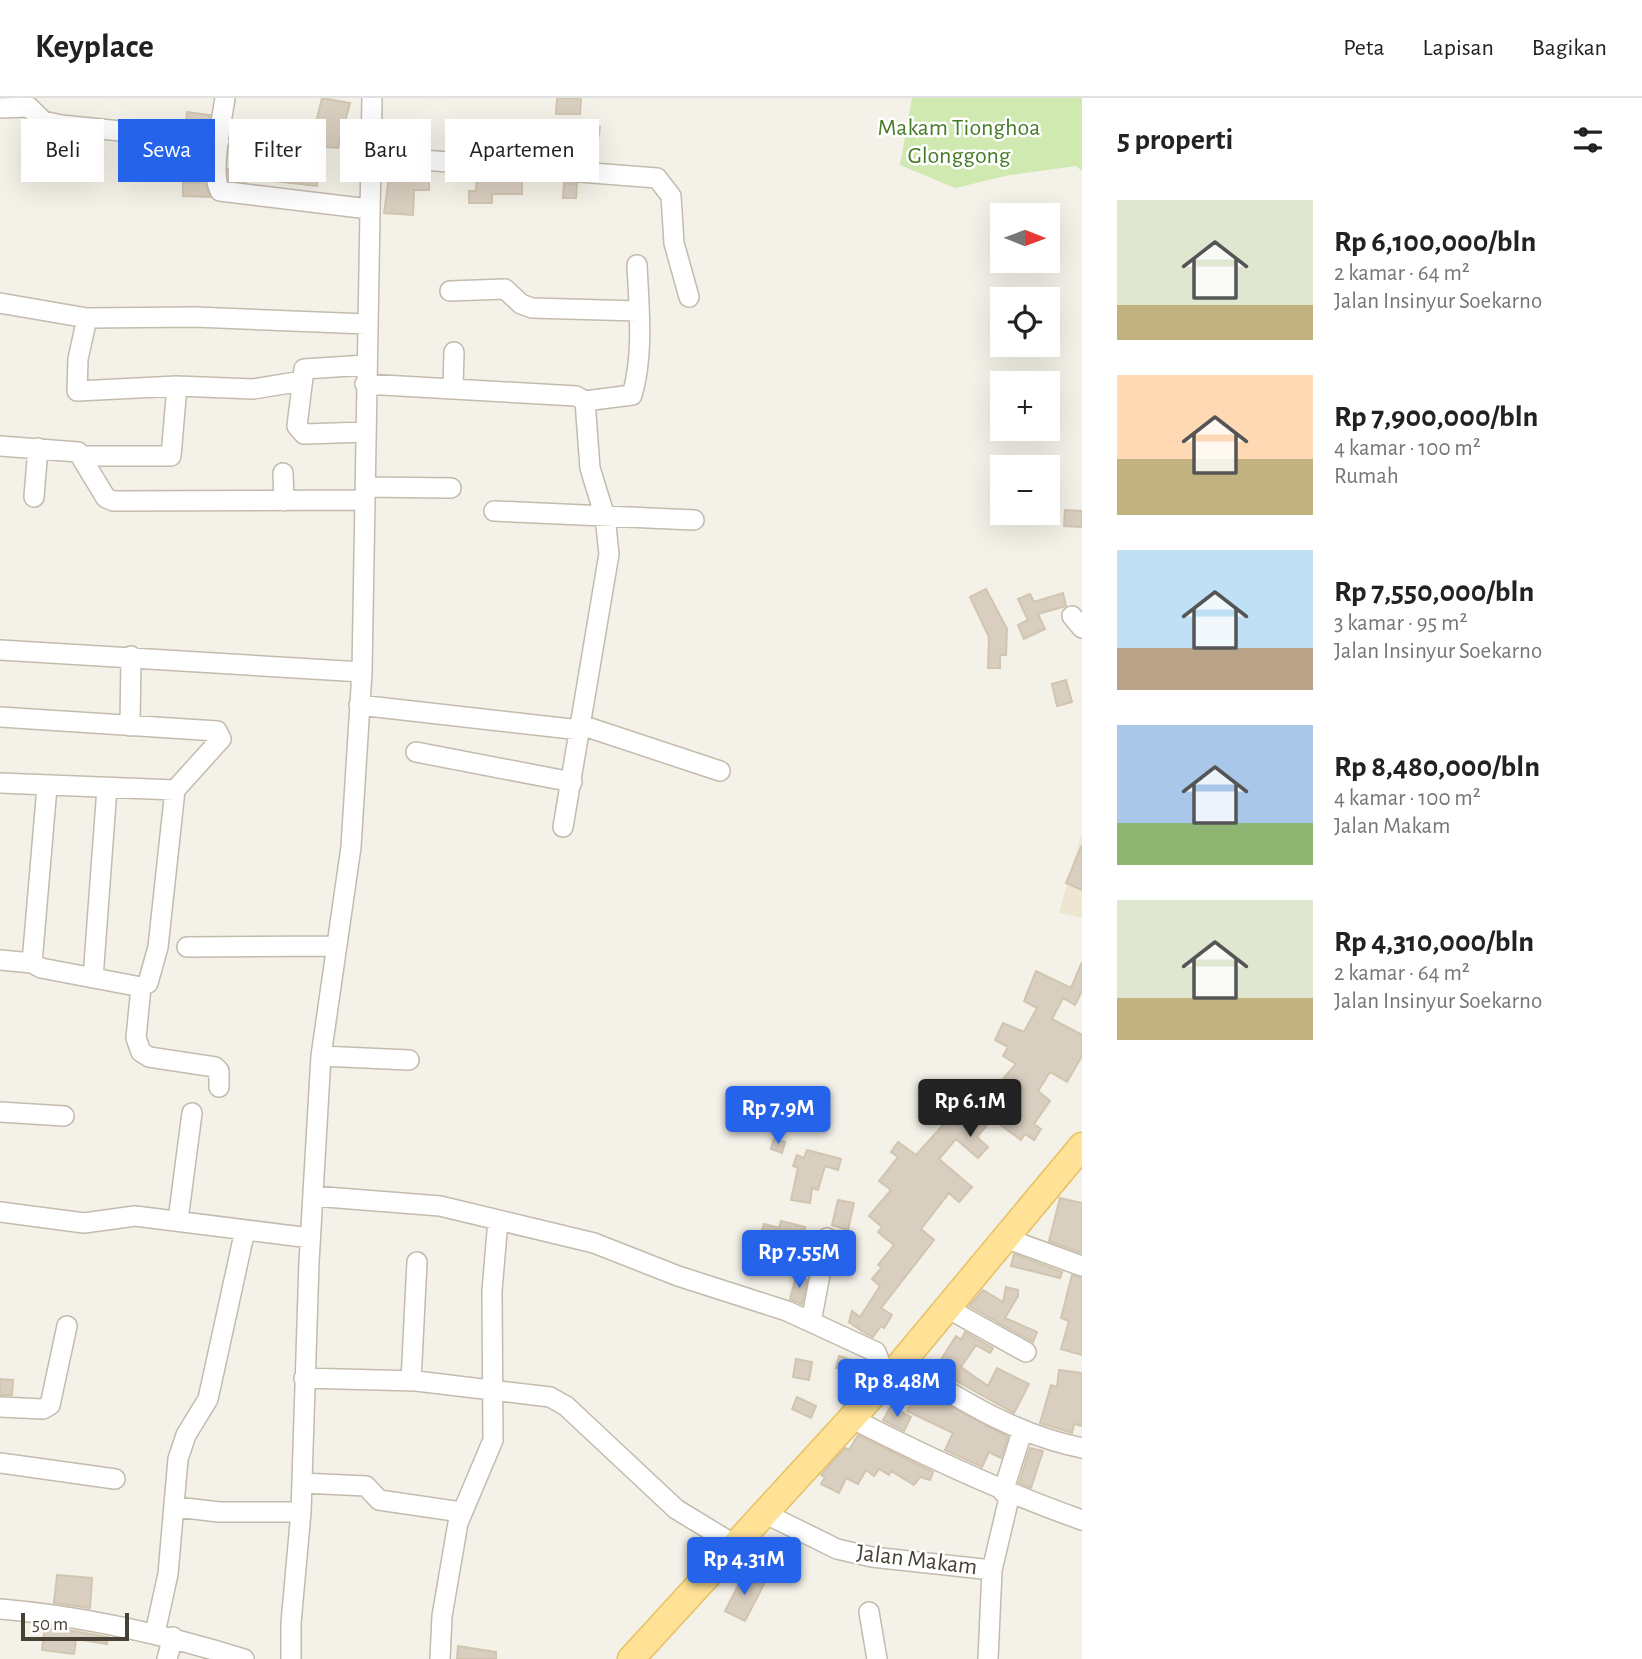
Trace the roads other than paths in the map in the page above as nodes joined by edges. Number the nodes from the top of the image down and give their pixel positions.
1 (225, 98) edge
2 (372, 98) edge
3 (29, 103) edge
4 (0, 108) edge
5 (372, 119) edge
6 (219, 141) junction
7 (431, 161) edge
8 (370, 182) edge
9 (369, 209) junction
10 (637, 265) dead end
11 (450, 290) dead end
12 (689, 297) dead end
13 (0, 303) edge
14 (639, 311) junction
15 (88, 318) junction
16 (367, 324) junction
17 (454, 352) dead end
18 (366, 374) junction
19 (302, 381) junction
20 (177, 386) junction
21 (453, 388) junction
22 (585, 401) junction
23 (365, 432) junction
24 (0, 446) edge
25 (38, 448) junction
26 (82, 456) junction
27 (283, 473) dead end
28 (451, 488) dead end
29 (365, 493) junction
30 (34, 497) dead end
31 (284, 501) junction
32 (495, 511) dead end
33 (605, 517) junction
34 (694, 520) dead end
35 (0, 650) edge
36 (131, 656) junction
37 (362, 672) junction
38 (359, 705) junction
39 (0, 717) edge
40 (130, 726) junction
41 (581, 727) junction
42 (416, 752) dead end
43 (720, 771) dead end
44 (572, 782) junction
45 (0, 783) edge
46 (47, 787) junction
47 (107, 788) junction
48 (175, 790) junction
49 (563, 827) dead end
50 (335, 946) junction
51 (187, 947) dead end
52 (0, 960) edge
53 (32, 963) junction
54 (93, 978) junction
55 (141, 987) junction
56 (321, 1056) junction
57 (408, 1060) dead end
58 (219, 1087) dead end
59 (0, 1112) edge
60 (192, 1113) dead end
61 (64, 1116) dead end
62 (1082, 1146) edge
63 (313, 1196) junction
64 (0, 1212) edge
65 (178, 1220) junction
66 (498, 1220) junction
67 (245, 1230) junction
68 (310, 1238) junction
69 (827, 1238) dead end
70 (1005, 1238) junction
71 (417, 1262) dead end
72 (1082, 1266) edge
73 (947, 1308) junction
74 (811, 1322) junction
75 (67, 1326) dead end
76 (1026, 1352) dead end
77 (901, 1363) junction
78 (304, 1378) junction
79 (411, 1381) junction
80 (877, 1391) junction
81 (492, 1393) junction
82 (0, 1407) edge
83 (852, 1418) junction
84 (1022, 1432) junction
85 (1082, 1448) edge
86 (0, 1463) edge
87 (115, 1479) dead end
88 (302, 1483) junction
89 (1007, 1493) junction
90 (176, 1507) junction
91 (301, 1512) junction
92 (461, 1512) junction
93 (766, 1514) junction
94 (1082, 1520) edge
95 (735, 1545) junction
96 (992, 1570) junction
97 (0, 1609) edge
98 (869, 1612) dead end
99 (164, 1635) junction
100 (167, 1659) edge
101 (244, 1659) edge
102 (291, 1659) edge
103 (440, 1659) edge
104 (631, 1659) edge
105 (877, 1659) edge
106 (988, 1659) edge

1 - 6 street
2 - 5 street
3 - 4 street
3 - 6 street
6 - 9 street
7 - 12 street
8 - 9 street
9 - 16 street
10 - 14 street
11 - 14 street
13 - 15 street
14 - 22 street
15 - 16 street
15 - 20 street
16 - 18 street
17 - 21 street
18 - 19 street
18 - 21 street
18 - 23 street
19 - 20 street
19 - 23 street
20 - 26 street
21 - 22 street
22 - 33 street
23 - 29 street
24 - 25 street
25 - 26 street
25 - 30 street
26 - 31 street
27 - 31 street
28 - 29 street
29 - 31 street
29 - 37 street
32 - 33 street
33 - 34 street
33 - 41 street
35 - 36 street
36 - 37 street
36 - 40 street
37 - 38 street
38 - 41 street
38 - 50 street
39 - 40 street
40 - 48 street
41 - 43 street
41 - 44 street
42 - 44 street
44 - 49 street
45 - 46 street
46 - 47 street
46 - 53 street
47 - 48 street
47 - 54 street
48 - 55 street
50 - 51 street
50 - 56 street
52 - 53 street
53 - 54 street
54 - 55 street
55 - 58 street
56 - 57 street
56 - 63 street
59 - 61 street
60 - 65 street
62 - 70 main road
63 - 66 street
63 - 68 street
64 - 65 street
65 - 67 street
66 - 74 street
66 - 81 street
67 - 68 street
67 - 90 street
68 - 78 street
69 - 74 street
70 - 72 street
70 - 73 main road
71 - 79 street
73 - 76 street
73 - 77 main road
74 - 80 street
75 - 82 street
77 - 80 main road
77 - 84 street
78 - 79 street
78 - 88 street
79 - 81 street
80 - 83 main road
81 - 92 street
81 - 95 street
83 - 89 street
83 - 93 main road
84 - 85 street
84 - 89 street, Jalan Makam
86 - 87 street
88 - 91 street
88 - 92 street
89 - 94 street
89 - 96 street, Jalan Makam
90 - 91 street
90 - 99 street
91 - 102 street
92 - 103 street
93 - 95 main road
93 - 96 street, Jalan Makam
95 - 104 main road
96 - 106 street, Jalan Makam
97 - 99 street
98 - 105 street
99 - 100 street
99 - 101 street

